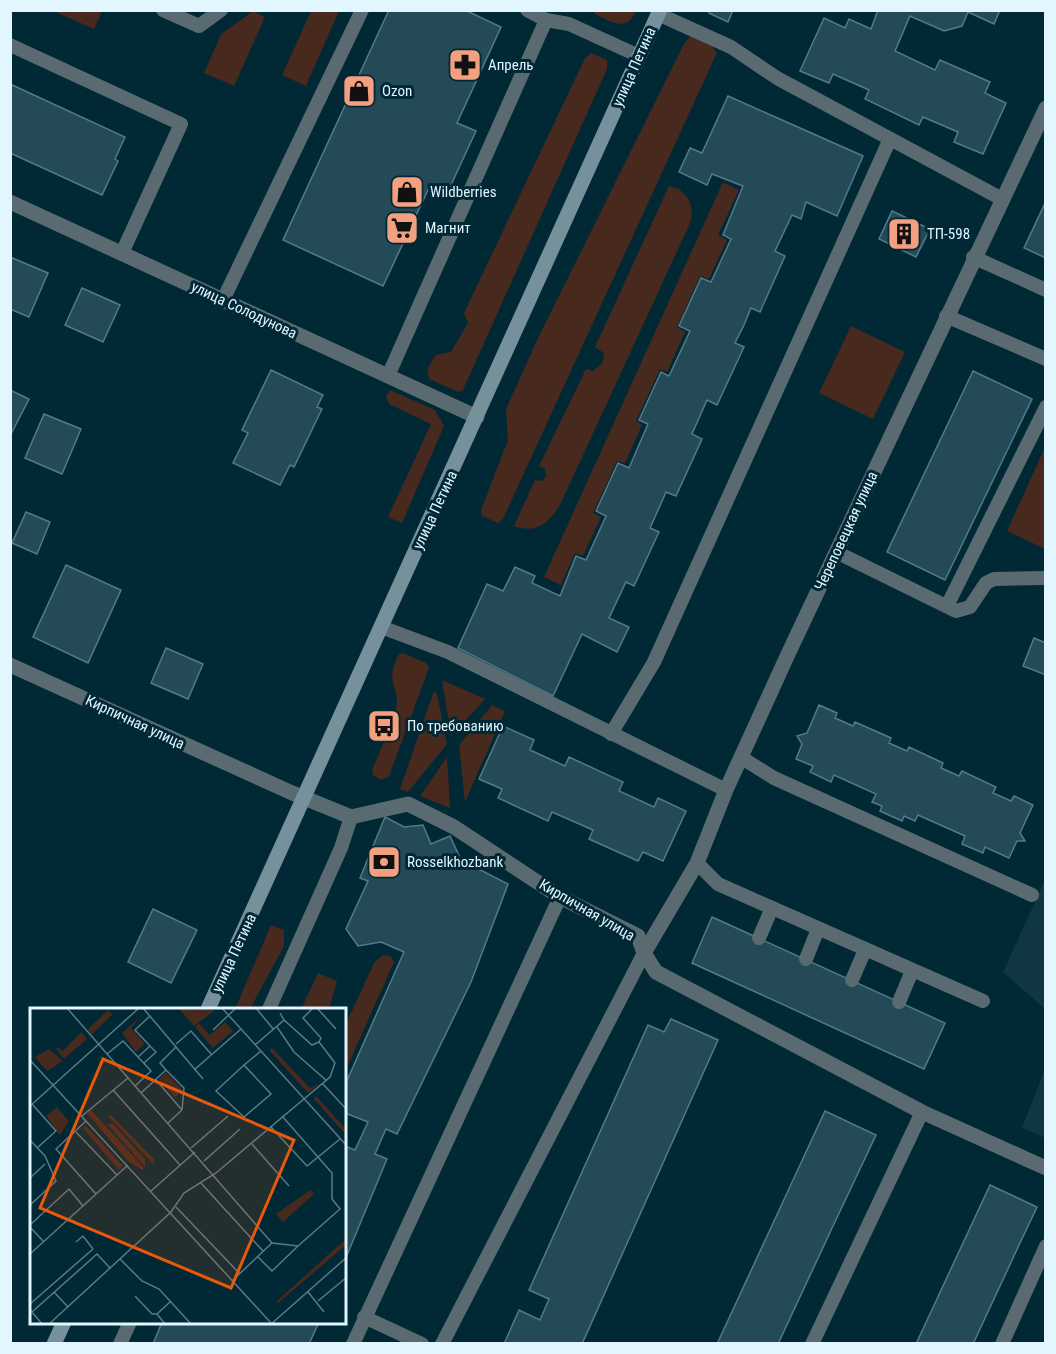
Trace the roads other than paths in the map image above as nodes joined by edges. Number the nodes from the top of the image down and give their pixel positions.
1 (164, 10) edge
2 (221, 10) edge
3 (362, 10) edge
4 (527, 10) edge
5 (659, 12) edge
6 (546, 20) junction
7 (10, 45) edge
8 (639, 56) junction
9 (1046, 108) edge
10 (890, 139) junction
11 (1002, 199) junction
12 (10, 202) edge
13 (122, 253) junction
14 (973, 257) junction
15 (1046, 290) edge
16 (223, 300) junction
17 (946, 316) junction
18 (1046, 359) edge
19 (388, 376) junction
20 (1046, 407) edge
21 (477, 417) junction
22 (836, 552) junction
23 (1046, 578) edge
24 (947, 606) junction
25 (381, 627) junction
26 (10, 664) edge
27 (611, 734) junction
28 (742, 758) junction
29 (726, 790) junction
30 (304, 799) junction
31 (351, 818) junction
32 (697, 863) junction
33 (1032, 895) dead end
34 (560, 897) junction
35 (772, 908) junction
36 (818, 929) junction
37 (759, 938) dead end
38 (865, 950) junction
39 (644, 953) junction
40 (806, 959) dead end
41 (912, 971) junction
42 (852, 980) dead end
43 (983, 1001) dead end
44 (899, 1002) dead end
45 (208, 1008) edge
46 (268, 1008) edge
47 (922, 1112) junction
48 (1046, 1168) edge
49 (1046, 1245) edge
50 (364, 1317) junction
51 (64, 1324) edge
52 (130, 1324) edge
53 (54, 1344) edge
54 (120, 1344) edge
55 (353, 1344) edge
56 (422, 1344) edge
57 (442, 1344) edge
58 (812, 1344) edge
59 (1002, 1344) edge

1 - 2 lane
3 - 16 lane
4 - 6 lane
5 - 8 main road, улица Петина
5 - 10 lane
6 - 8 lane
6 - 19 lane
7 - 13 lane
8 - 21 main road, улица Петина
9 - 11 street, Череповецкая улица
10 - 11 lane
10 - 27 lane
11 - 14 street, Череповецкая улица
12 - 13 street, улица Солодунова
13 - 16 street, улица Солодунова
14 - 15 lane
14 - 17 street, Череповецкая улица
16 - 19 street, улица Солодунова
17 - 18 lane
17 - 22 street, Череповецкая улица
19 - 21 street, улица Солодунова
20 - 24 lane
21 - 25 main road, улица Петина
22 - 24 lane
22 - 28 street, Череповецкая улица
23 - 24 lane
25 - 27 lane
25 - 30 main road, улица Петина
26 - 30 street, Кирпичная улица
27 - 29 lane
28 - 29 street, Череповецкая улица
28 - 33 lane
29 - 32 street, Череповецкая улица
30 - 31 street, Кирпичная улица
30 - 45 main road, улица Петина
31 - 34 street, Кирпичная улица
31 - 46 lane
32 - 35 lane
32 - 39 street, Череповецкая улица
34 - 39 street, Кирпичная улица
34 - 50 lane
35 - 36 lane
35 - 37 lane
36 - 38 lane
36 - 40 lane
38 - 41 lane
38 - 42 lane
39 - 47 street, Кирпичная улица
39 - 57 lane
41 - 43 lane
41 - 44 lane
47 - 48 street, Кирпичная улица
47 - 58 lane
49 - 59 lane
50 - 55 lane
50 - 56 lane
51 - 53 main road
52 - 54 lane

